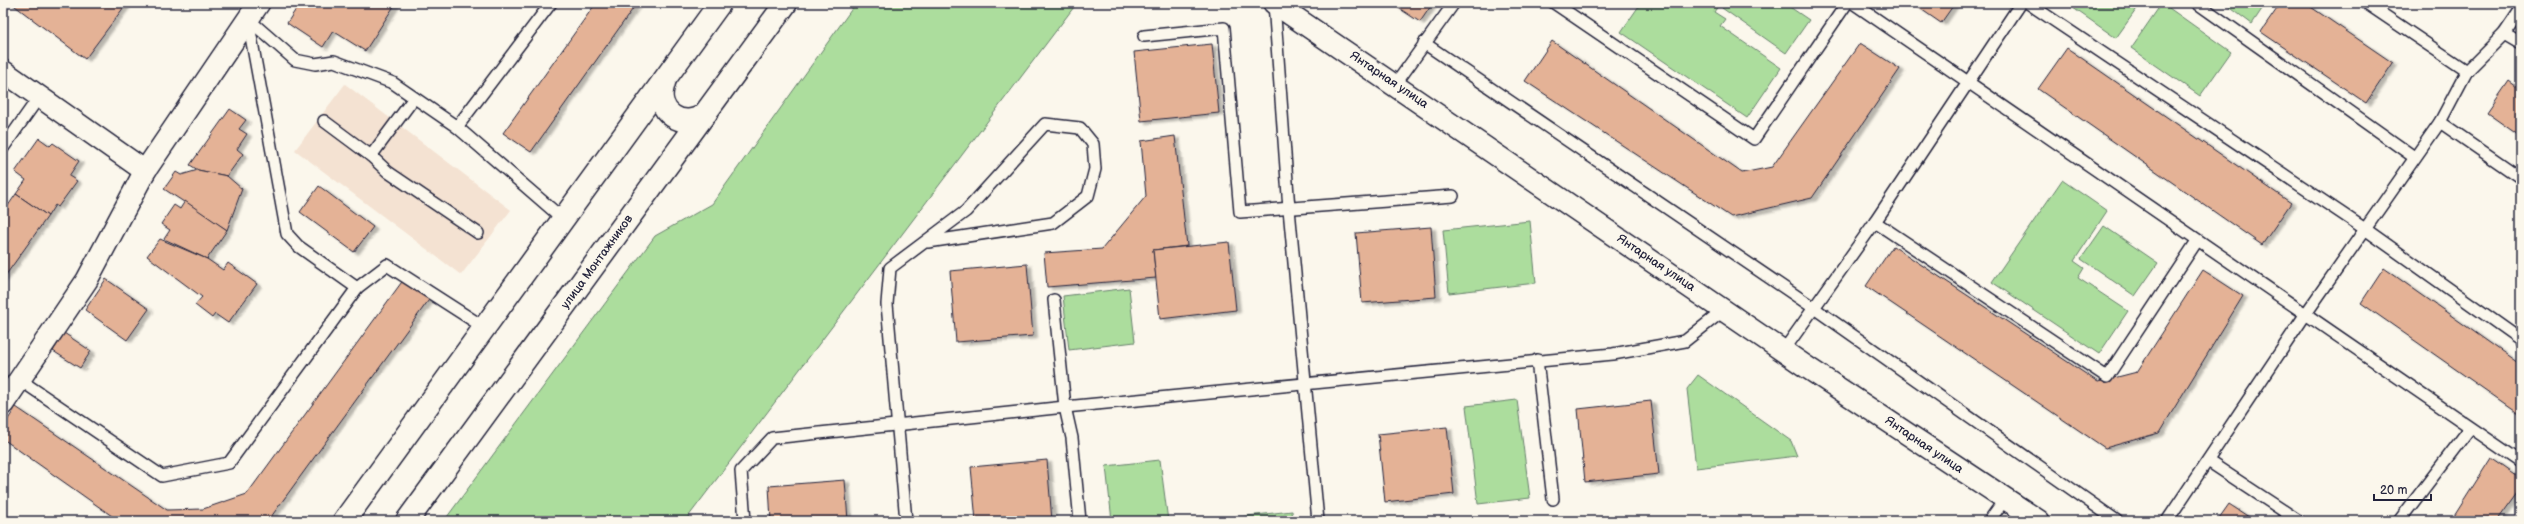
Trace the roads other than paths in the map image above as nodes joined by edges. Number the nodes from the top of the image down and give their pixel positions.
1 (551, 3) edge
2 (720, 3) edge
3 (786, 3) edge
4 (1274, 3) edge
5 (1454, 3) edge
6 (1554, 3) edge
7 (1847, 3) edge
8 (1853, 3) edge
9 (2021, 3) edge
10 (2028, 3) edge
11 (2197, 3) edge
12 (2366, 3) edge
13 (2521, 9) edge
14 (254, 11) edge
15 (2504, 34) junction
16 (1144, 36) dead end
17 (1424, 43) junction
18 (2521, 44) edge
19 (3, 71) edge
20 (2467, 71) junction
21 (664, 83) junction
22 (1968, 84) junction
23 (1395, 85) junction
24 (39, 97) junction
25 (414, 98) junction
26 (706, 113) junction
27 (324, 121) dead end
28 (2440, 122) junction
29 (457, 127) junction
30 (3, 148) edge
31 (371, 156) junction
32 (2414, 157) junction
33 (145, 171) junction
34 (2521, 178) edge
35 (1453, 196) dead end
36 (1290, 209) junction
37 (563, 219) junction
38 (1875, 222) junction
39 (2365, 229) junction
40 (478, 233) dead end
41 (2197, 241) junction
42 (928, 242) junction
43 (357, 288) junction
44 (1054, 300) dead end
45 (1814, 308) junction
46 (1724, 310) junction
47 (2305, 315) junction
48 (485, 328) junction
49 (2521, 340) edge
50 (1784, 350) junction
51 (1537, 360) junction
52 (20, 380) junction
53 (1306, 383) junction
54 (3, 404) edge
55 (1065, 407) junction
56 (898, 425) junction
57 (2470, 428) junction
58 (2208, 462) junction
59 (2521, 462) edge
60 (1553, 499) dead end
61 (2005, 499) junction
62 (742, 518) edge
63 (344, 521) edge
64 (407, 521) edge
65 (906, 521) edge
66 (1080, 521) edge
67 (1318, 521) edge
68 (1989, 521) edge
69 (2039, 521) edge
70 (2117, 521) edge
71 (2167, 521) edge
72 (2299, 521) edge
73 (2399, 521) edge

1 - 29 lane
2 - 21 main road
3 - 26 main road, улица Монтажников
4 - 23 street, Янтарная улица
4 - 36 lane
5 - 17 lane
6 - 7 lane
8 - 22 lane
9 - 22 lane
10 - 39 lane
11 - 32 lane
12 - 20 lane
13 - 15 lane
14 - 25 lane
14 - 33 street
14 - 43 lane
15 - 18 lane
15 - 20 lane
16 - 36 lane
17 - 23 lane
17 - 45 lane
19 - 24 street
20 - 28 lane
21 - 26 main road
21 - 37 main road
22 - 38 lane
22 - 41 lane
23 - 46 street, Янтарная улица
24 - 30 lane
24 - 33 street
25 - 29 lane
25 - 31 lane
26 - 64 main road, улица Монтажников
27 - 31 lane
28 - 32 lane
28 - 34 lane
29 - 37 lane
31 - 40 lane
32 - 39 lane
33 - 52 street
35 - 36 lane
36 - 53 lane
37 - 48 main road
38 - 41 lane
38 - 45 lane
39 - 47 lane
39 - 49 lane
41 - 47 lane
42 - 42 lane
42 - 56 lane
43 - 48 lane
43 - 52 lane
44 - 55 lane
45 - 50 lane
45 - 70 lane
46 - 50 street, Янтарная улица
46 - 51 lane
47 - 57 lane
47 - 58 lane
48 - 63 main road
50 - 61 street, Янтарная улица
51 - 53 lane
51 - 60 lane
52 - 54 street
53 - 55 lane
53 - 67 lane
55 - 56 lane
55 - 66 lane
56 - 62 lane
56 - 65 lane
57 - 59 lane
57 - 73 lane
58 - 71 lane
58 - 72 lane
61 - 68 lane
61 - 69 street, Янтарная улица

